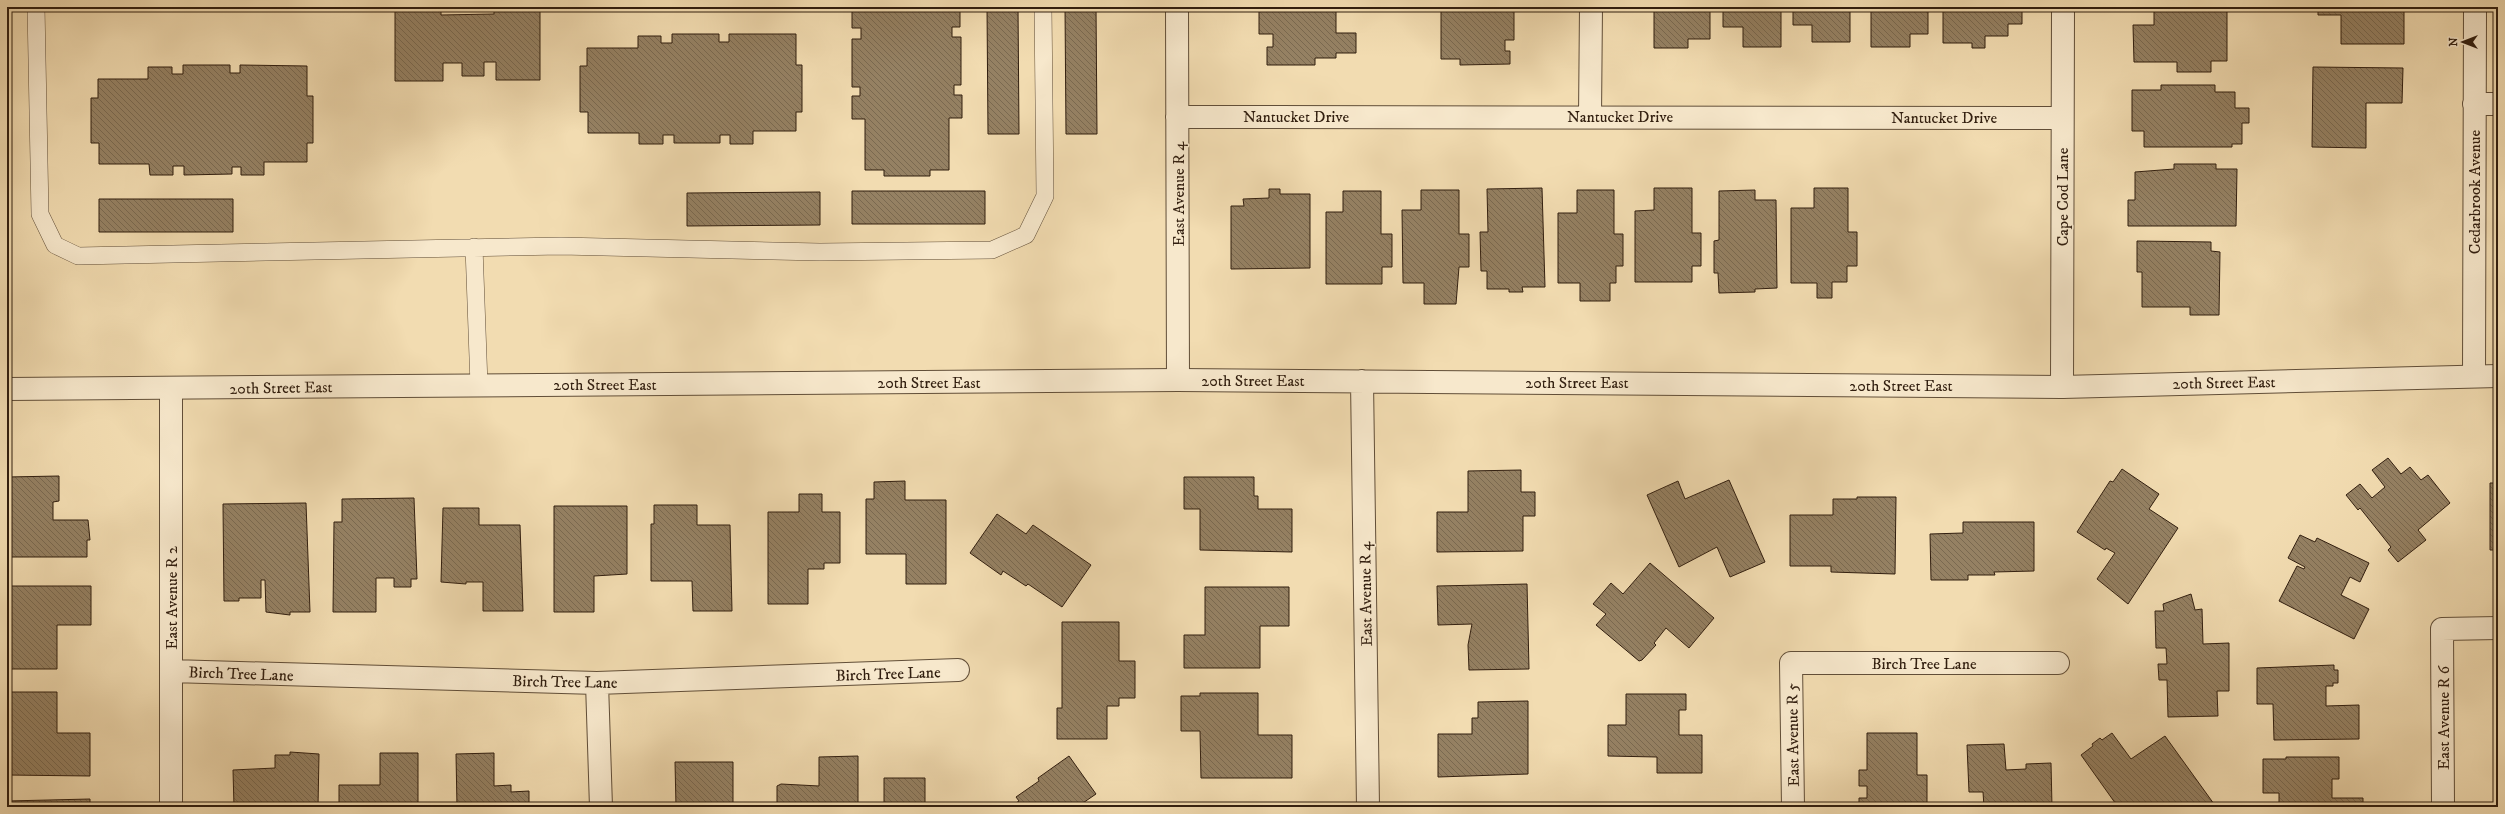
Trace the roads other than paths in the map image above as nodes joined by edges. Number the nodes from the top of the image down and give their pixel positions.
1 (36, 7) edge
2 (1043, 7) edge
3 (1177, 7) edge
4 (1591, 7) edge
5 (2063, 7) edge
6 (2475, 7) edge
7 (2474, 104) junction
8 (2498, 104) edge
9 (1590, 116) junction
10 (1177, 117) junction
11 (2062, 118) junction
12 (474, 248) junction
13 (2474, 376) junction
14 (2498, 376) edge
15 (1178, 380) junction
16 (1362, 381) junction
17 (479, 385) junction
18 (2062, 387) junction
19 (171, 388) junction
20 (7, 389) edge
21 (2498, 628) edge
22 (1791, 663) joint
23 (2058, 663) dead end
24 (958, 670) dead end
25 (171, 671) junction
26 (597, 683) junction
27 (171, 807) edge
28 (601, 807) edge
29 (1368, 807) edge
30 (1794, 807) edge
31 (2443, 807) edge

1 - 12 lane
2 - 12 lane
3 - 10 street, East Avenue R 4
4 - 9 street
5 - 11 street, Cape Cod Lane
6 - 7 street, Cedarbrook Avenue
7 - 8 street
7 - 13 street, Cedarbrook Avenue
9 - 10 street, Nantucket Drive
9 - 11 street, Nantucket Drive
10 - 15 street, East Avenue R 4
11 - 18 street, Cape Cod Lane
12 - 17 lane
13 - 14 street, 20th Street East
13 - 18 street, 20th Street East
15 - 16 street, 20th Street East
15 - 17 street, 20th Street East
16 - 18 street, 20th Street East
16 - 29 street, East Avenue R 4
17 - 19 street, 20th Street East
19 - 20 street, 20th Street East
19 - 25 street, East Avenue R 2
21 - 31 street, East Avenue R 6
22 - 23 street, Birch Tree Lane
22 - 30 street, East Avenue R 5
24 - 26 street, Birch Tree Lane
25 - 26 street, Birch Tree Lane
25 - 27 street, East Avenue R 2
26 - 28 street

